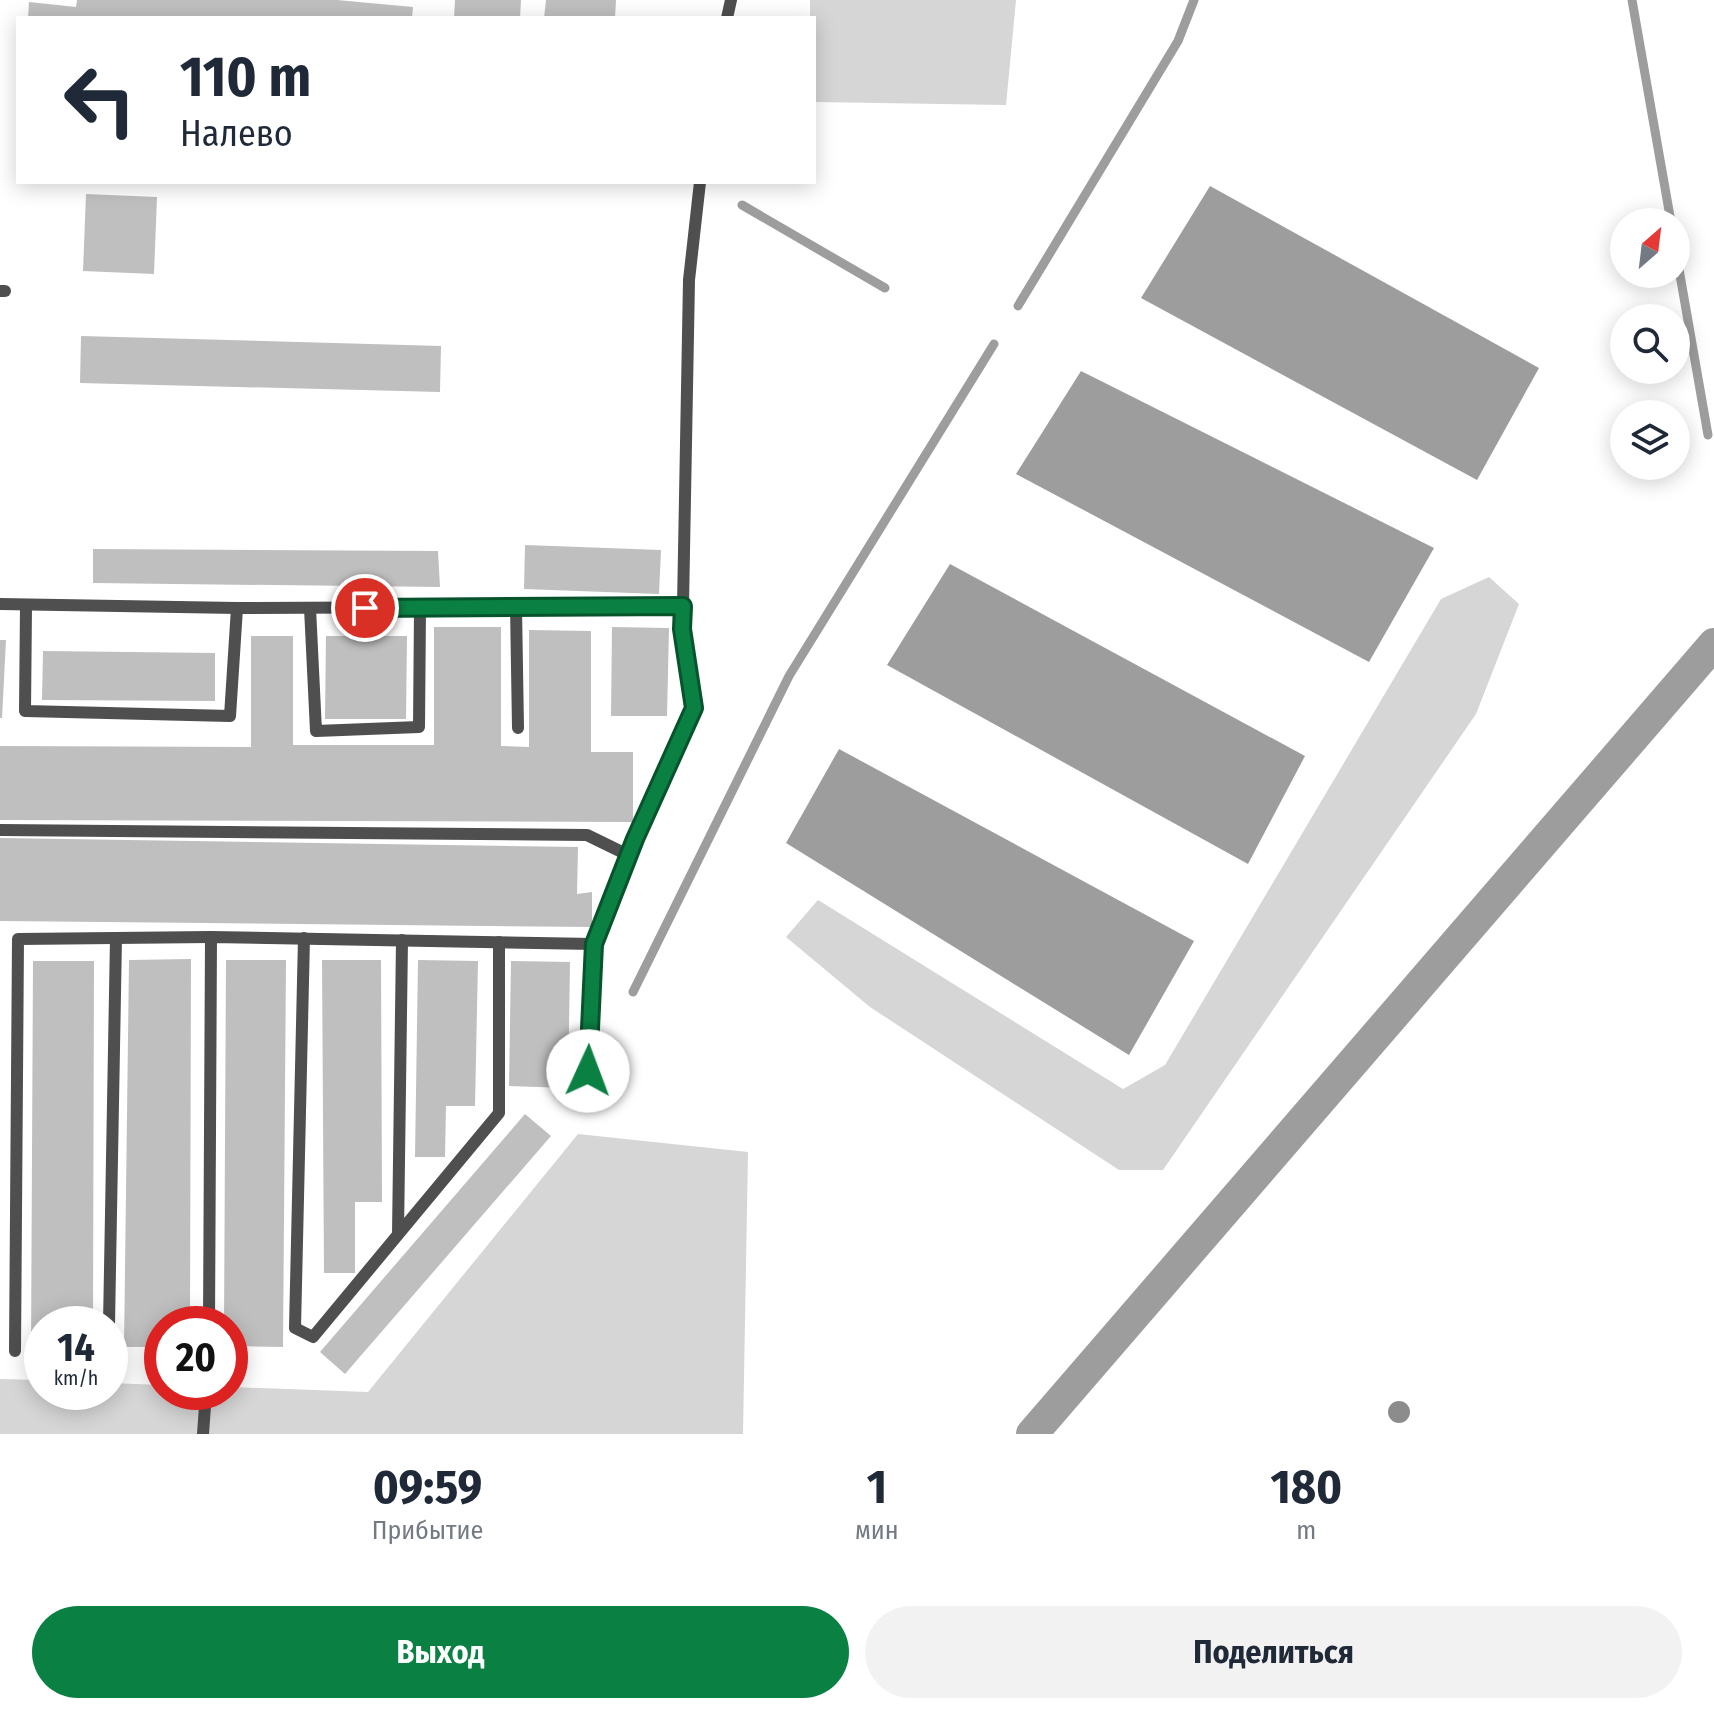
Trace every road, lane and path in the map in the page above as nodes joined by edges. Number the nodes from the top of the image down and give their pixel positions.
1 (700, 184) edge
2 (0, 604) edge
3 (26, 606) junction
4 (683, 606) junction
5 (516, 607) junction
6 (237, 608) junction
7 (310, 608) junction
8 (420, 608) junction
9 (518, 728) dead end
10 (0, 830) edge
11 (628, 855) junction
12 (211, 937) junction
13 (116, 938) junction
14 (304, 938) junction
15 (402, 940) junction
16 (499, 942) junction
17 (594, 944) junction
18 (588, 1071) dead end
19 (398, 1234) junction
20 (109, 1306) edge
21 (209, 1306) edge
22 (15, 1351) dead end
23 (205, 1410) edge
24 (203, 1434) edge

1 - 4 lane
2 - 3 lane
3 - 6 lane
3 - 6 lane
4 - 5 lane
4 - 11 lane
5 - 8 lane
5 - 9 lane
6 - 7 lane
7 - 8 lane
7 - 8 lane
10 - 11 lane
11 - 17 lane
12 - 13 lane
12 - 14 lane
12 - 21 lane
13 - 20 lane
13 - 22 lane
14 - 15 lane
14 - 19 lane
15 - 16 lane
15 - 19 lane
16 - 17 lane
16 - 19 lane
17 - 18 lane
23 - 24 lane

